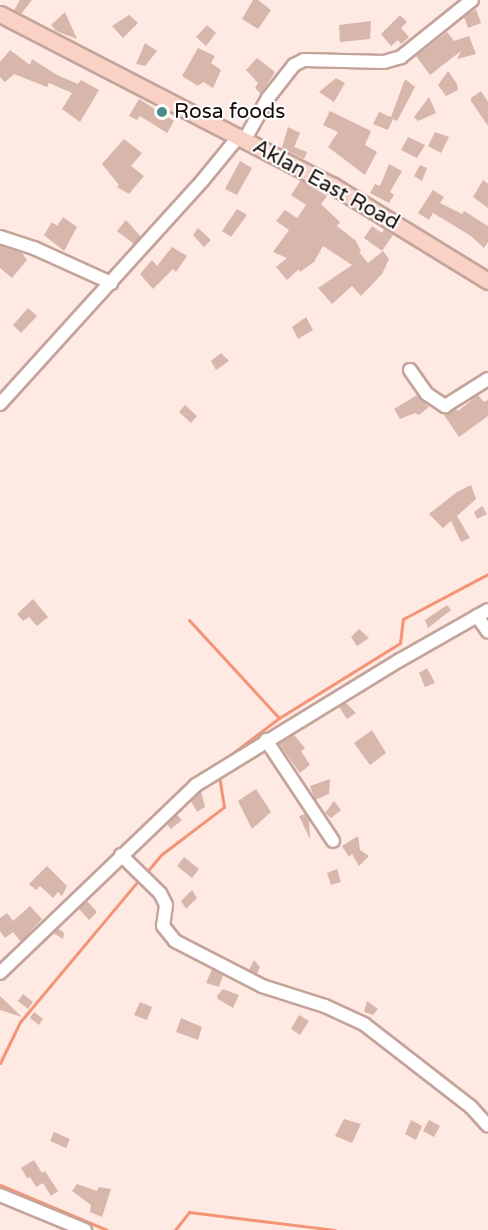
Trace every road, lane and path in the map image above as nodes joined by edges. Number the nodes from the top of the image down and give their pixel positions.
1 (472, 0) edge
2 (0, 14) edge
3 (242, 137) junction
4 (0, 237) edge
5 (488, 281) edge
6 (111, 283) junction
7 (410, 370) dead end
8 (488, 379) edge
9 (0, 404) edge
10 (482, 613) edge
11 (488, 632) edge
12 (266, 740) junction
13 (333, 841) dead end
14 (121, 855) junction
15 (1, 971) edge
16 (488, 1126) edge
17 (0, 1195) edge
18 (85, 1230) edge

1 - 3 street
2 - 3 main road, Aklan East Road
3 - 5 main road, Aklan East Road
3 - 6 street
4 - 6 street
6 - 9 street
7 - 8 street
10 - 11 street
10 - 12 street
12 - 13 street
12 - 14 street
14 - 15 street
14 - 16 street
17 - 18 street

